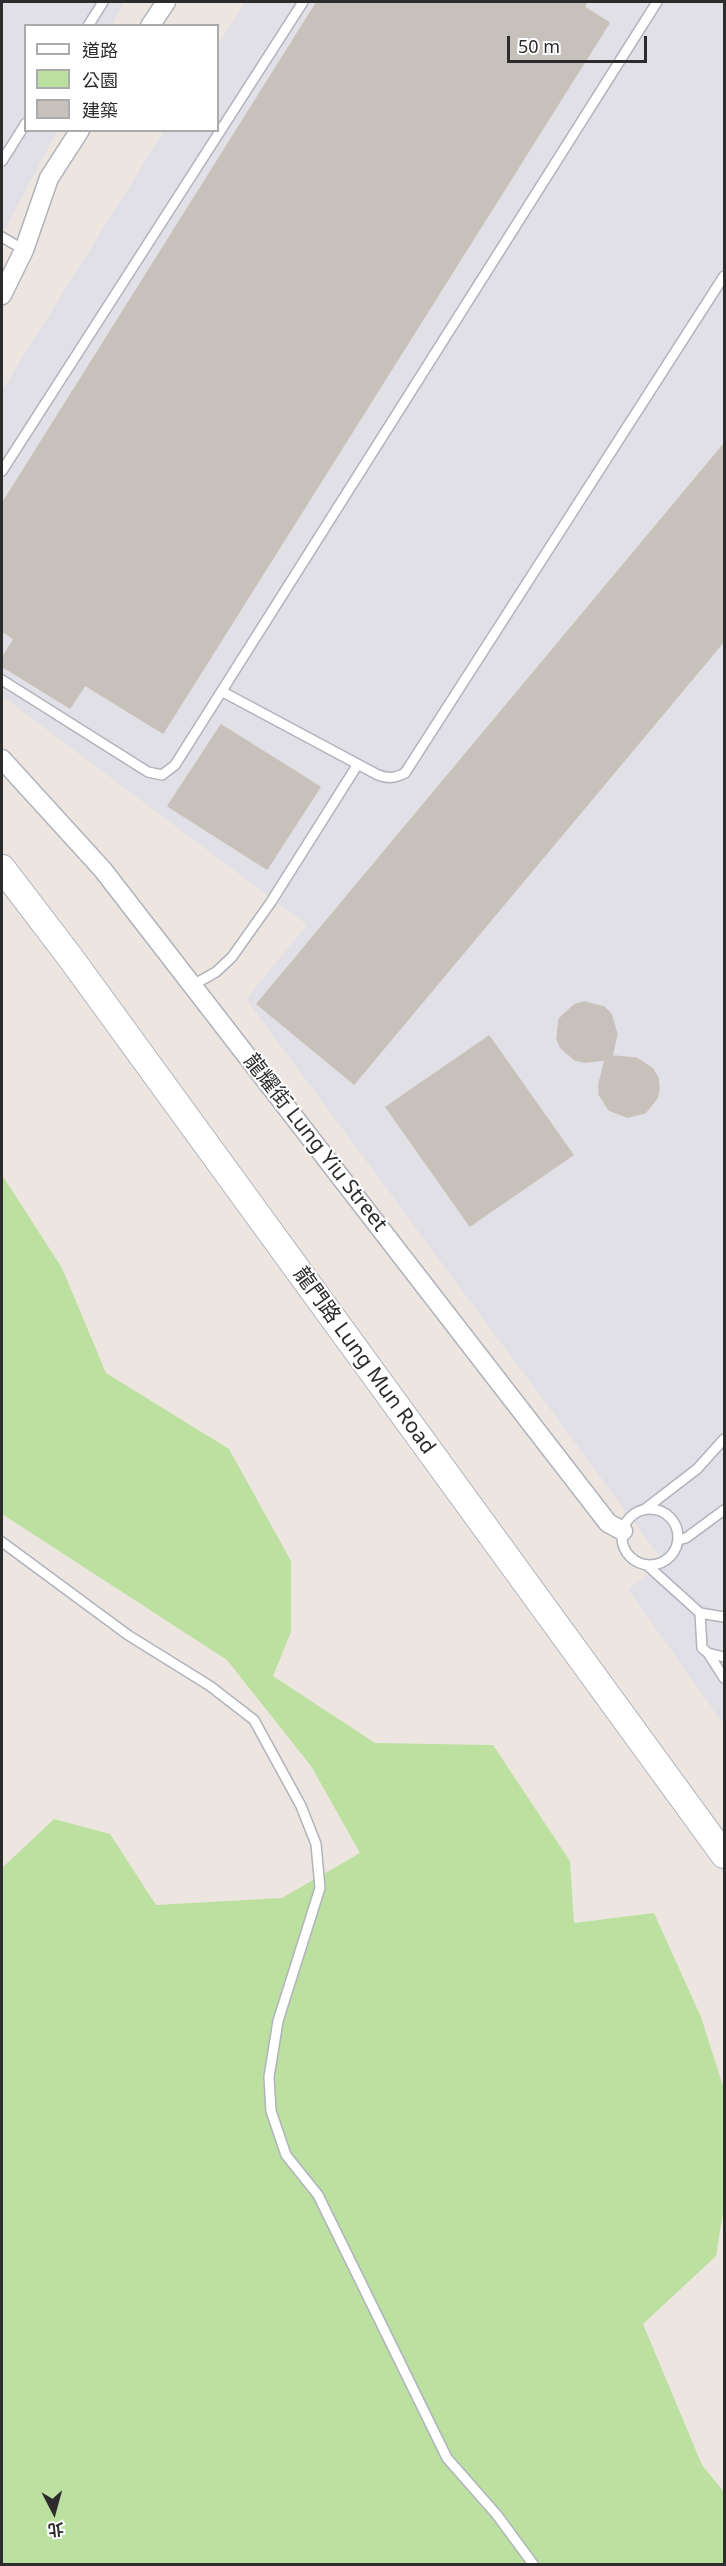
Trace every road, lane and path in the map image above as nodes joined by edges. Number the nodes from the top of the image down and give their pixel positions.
1 (103, 2) edge
2 (166, 2) edge
3 (303, 2) edge
4 (657, 2) edge
5 (89, 24) edge
6 (151, 24) edge
7 (24, 126) edge
8 (79, 132) edge
9 (15, 141) junction
10 (2, 150) edge
11 (2, 161) edge
12 (2, 237) edge
13 (24, 250) junction
14 (724, 276) edge
15 (2, 295) edge
16 (2, 471) edge
17 (2, 680) edge
18 (223, 693) junction
19 (2, 759) edge
20 (358, 764) junction
21 (2, 868) edge
22 (193, 985) junction
23 (724, 1439) edge
24 (645, 1509) junction
25 (724, 1510) edge
26 (622, 1531) junction
27 (678, 1540) junction
28 (2, 1542) edge
29 (648, 1566) junction
30 (700, 1613) junction
31 (724, 1617) edge
32 (708, 1653) junction
33 (724, 1657) edge
34 (724, 1678) edge
35 (724, 1855) edge
36 (533, 2565) edge

1 - 5 lane
2 - 6 street
3 - 16 lane
4 - 18 lane
7 - 9 lane
8 - 13 street
9 - 10 lane
9 - 11 lane
12 - 13 lane
13 - 15 street
14 - 20 lane
17 - 18 lane
18 - 20 lane
19 - 22 street, 龍耀街 Lung Yiu Street
20 - 22 lane
21 - 35 street, 龍門路 Lung Mun Road
22 - 26 street, 龍耀街 Lung Yiu Street
23 - 24 lane
24 - 26 lane
24 - 27 lane
25 - 27 lane
26 - 29 lane
27 - 29 lane
28 - 36 lane
29 - 30 lane
30 - 31 lane
30 - 32 lane
32 - 33 lane
32 - 34 lane

